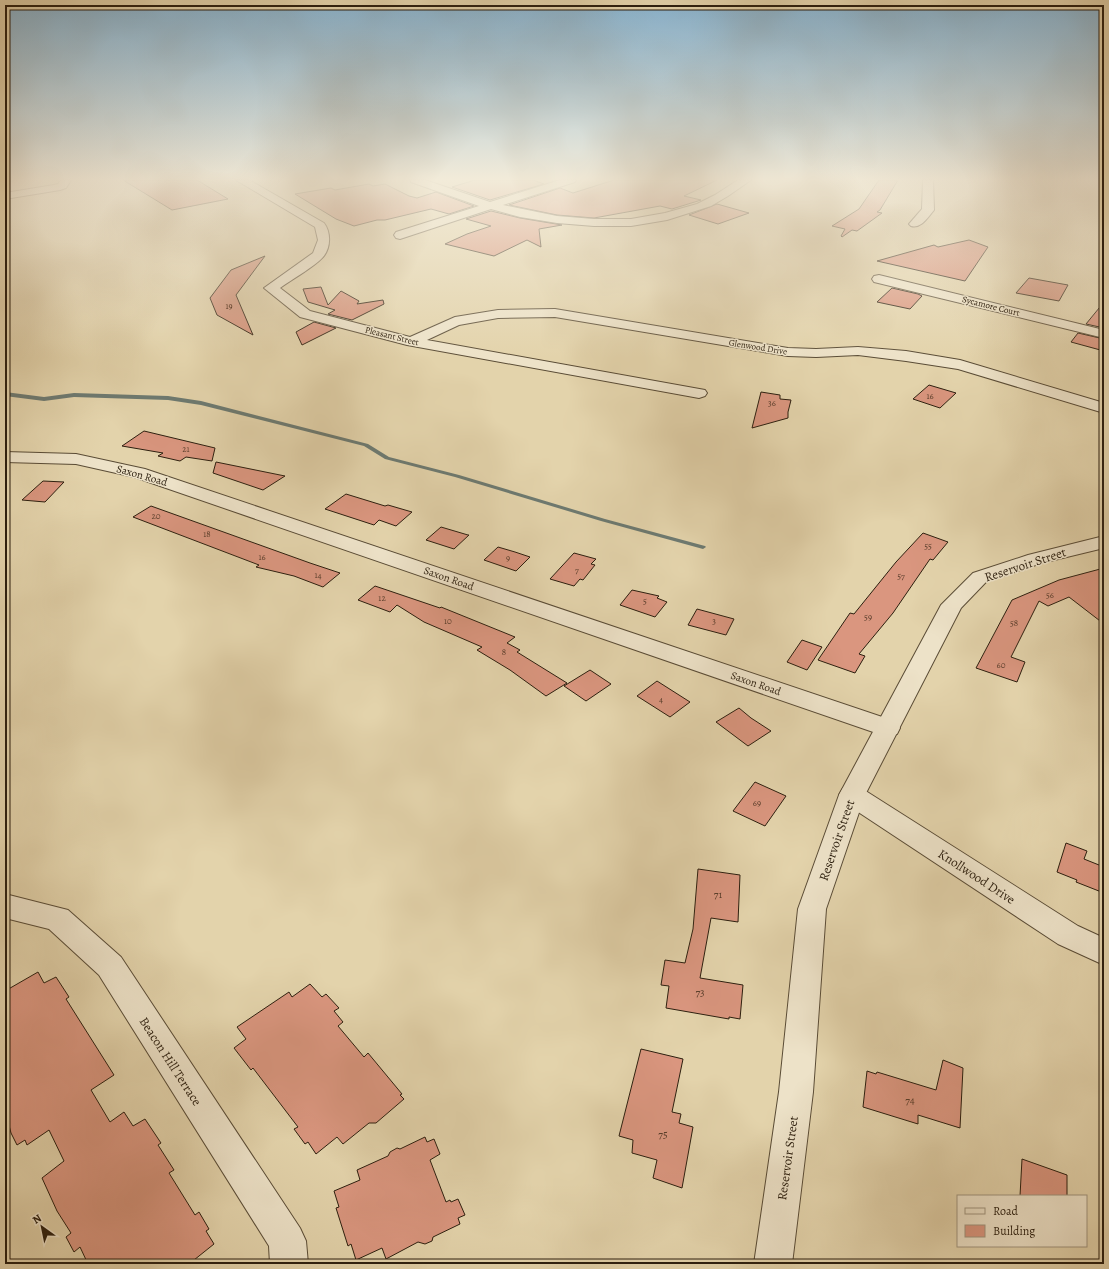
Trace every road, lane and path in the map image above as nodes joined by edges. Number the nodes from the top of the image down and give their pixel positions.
1 (324, 239) edge
2 (879, 279) dead end
3 (1104, 334) edge
4 (412, 342) junction
5 (699, 393) dead end
6 (1104, 408) edge
7 (5, 457) edge
8 (1104, 542) edge
9 (888, 728) junction
10 (852, 795) junction
11 (5, 906) edge
12 (1104, 952) edge
13 (289, 1264) edge
14 (773, 1264) edge

1 - 4 street, Pleasant Street
2 - 3 street, Sycamore Court
4 - 5 street, Pleasant Street
4 - 6 street, Glenwood Drive
7 - 9 street, Saxon Road
8 - 9 street, Reservoir Street
9 - 10 street, Reservoir Street
10 - 12 street, Knollwood Drive
10 - 14 street, Reservoir Street
11 - 13 street, Beacon Hill Terrace

